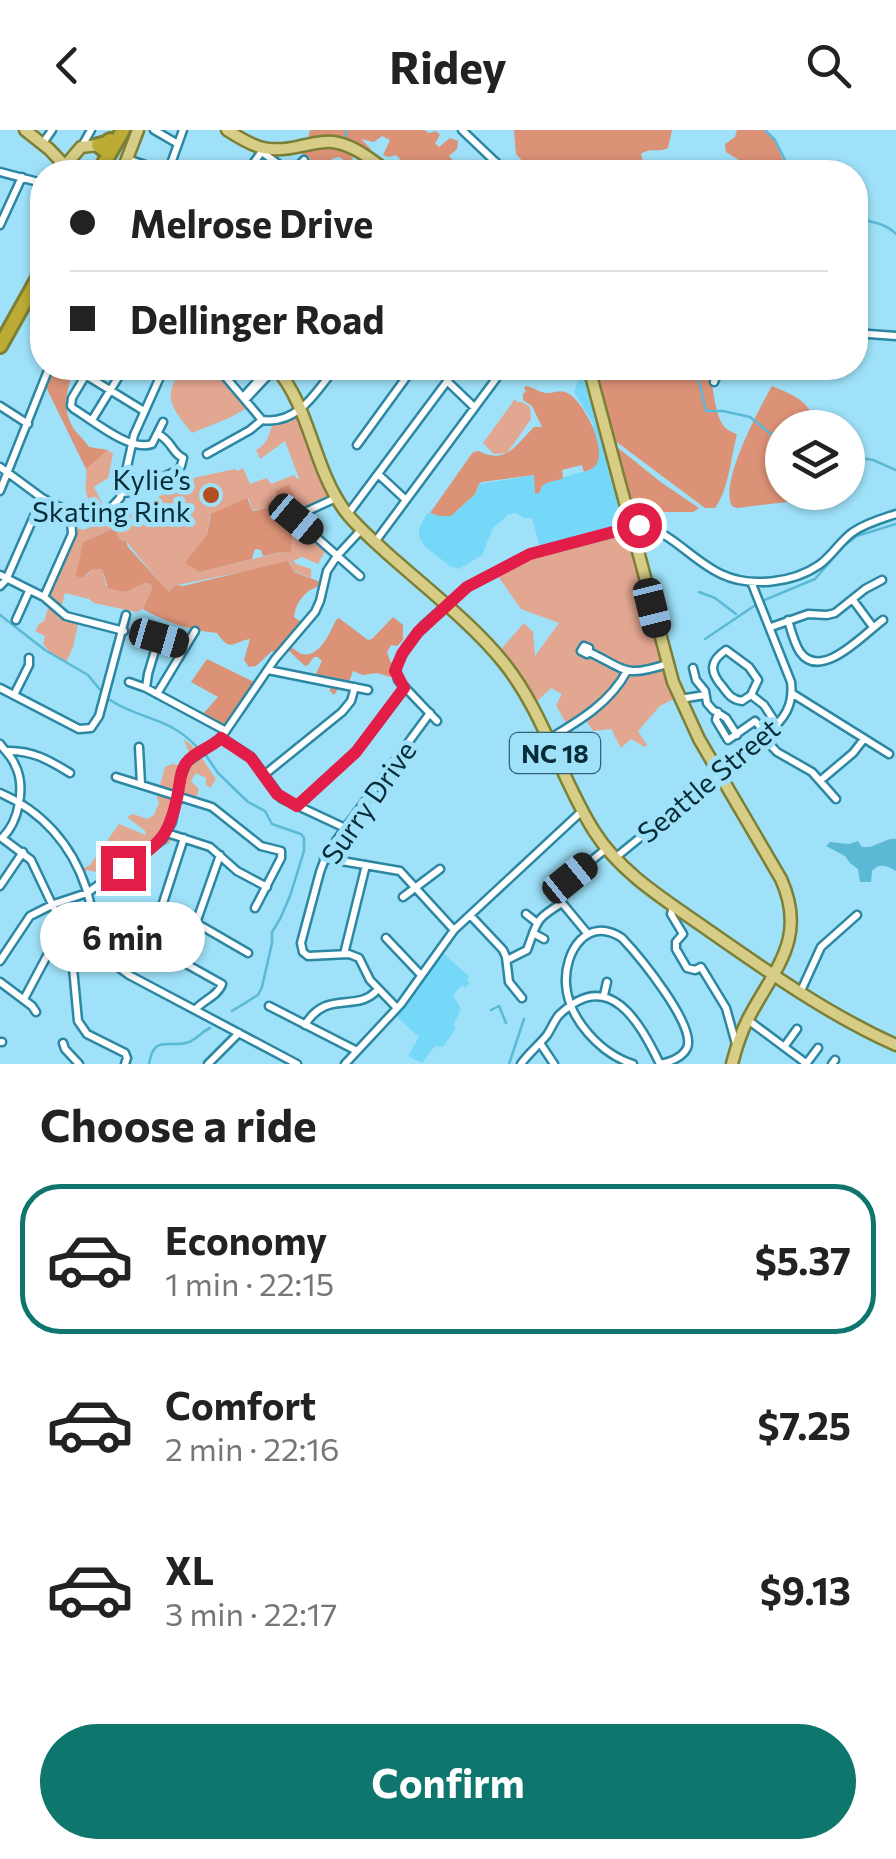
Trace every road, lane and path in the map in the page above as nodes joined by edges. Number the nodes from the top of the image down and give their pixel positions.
1 (25, 130) edge
2 (52, 130) edge
3 (91, 130) edge
4 (138, 130) edge
5 (154, 130) edge
6 (183, 130) edge
7 (226, 130) edge
8 (462, 130) edge
9 (110, 139) edge
10 (43, 144) junction
11 (178, 144) junction
12 (82, 146) junction
13 (263, 150) junction
14 (59, 160) edge
15 (73, 160) edge
16 (128, 160) edge
17 (172, 160) edge
18 (256, 160) edge
19 (276, 160) edge
20 (372, 160) edge
21 (494, 160) edge
22 (0, 172) edge
23 (22, 177) junction
24 (30, 180) edge
25 (4, 207) edge
26 (0, 225) edge
27 (30, 281) edge
28 (30, 292) edge
29 (868, 334) edge
30 (0, 335) edge
31 (896, 336) edge
32 (0, 346) edge
33 (44, 380) edge
34 (82, 380) edge
35 (98, 380) edge
36 (117, 380) edge
37 (158, 380) edge
38 (229, 380) edge
39 (262, 380) edge
40 (286, 380) edge
41 (325, 380) edge
42 (403, 380) edge
43 (495, 380) edge
44 (591, 380) edge
45 (447, 382) joint
46 (111, 390) junction
47 (245, 398) junction
48 (0, 406) edge
49 (474, 407) junction
50 (301, 410) junction
51 (144, 411) junction
52 (92, 420) junction
53 (262, 420) junction
54 (163, 422) dead end
55 (28, 424) junction
56 (158, 434) junction
57 (132, 444) junction
58 (358, 445) dead end
59 (207, 454) dead end
60 (0, 467) edge
61 (8, 473) junction
62 (378, 474) junction
63 (0, 491) edge
64 (122, 493) junction
65 (42, 498) junction
66 (337, 498) junction
67 (406, 500) junction
68 (108, 510) dead end
69 (348, 514) junction
70 (896, 514) edge
71 (631, 526) junction
72 (362, 530) junction
73 (374, 542) junction
74 (338, 555) junction
75 (360, 576) dead end
76 (2, 580) edge
77 (882, 580) dead end
78 (752, 584) junction
79 (29, 591) junction
80 (44, 597) junction
81 (852, 600) junction
82 (446, 606) junction
83 (126, 614) dead end
84 (16, 620) dead end
85 (788, 620) junction
86 (883, 620) dead end
87 (770, 627) junction
88 (873, 627) junction
89 (123, 630) junction
90 (194, 630) dead end
91 (144, 633) dead end
92 (159, 638) junction
93 (186, 646) junction
94 (589, 652) dead end
95 (29, 658) dead end
96 (667, 664) junction
97 (693, 668) dead end
98 (268, 670) junction
99 (626, 671) junction
100 (129, 682) dead end
101 (355, 687) junction
102 (0, 688) edge
103 (146, 688) junction
104 (404, 688) junction
105 (368, 690) dead end
106 (156, 694) junction
107 (750, 694) junction
108 (792, 694) junction
109 (14, 695) junction
110 (705, 695) junction
111 (680, 700) junction
112 (430, 714) junction
113 (437, 721) dead end
114 (777, 725) junction
115 (224, 735) junction
116 (765, 736) junction
117 (865, 738) junction
118 (548, 739) junction
119 (139, 747) dead end
120 (3, 748) edge
121 (889, 754) dead end
122 (70, 773) dead end
123 (719, 773) junction
124 (264, 774) junction
125 (116, 777) dead end
126 (821, 780) junction
127 (141, 784) junction
128 (0, 793) edge
129 (177, 795) junction
130 (836, 799) dead end
131 (18, 802) junction
132 (297, 806) junction
133 (582, 810) junction
134 (345, 828) junction
135 (166, 833) junction
136 (1, 838) edge
137 (184, 838) junction
138 (607, 848) junction
139 (23, 852) junction
140 (220, 856) junction
141 (324, 858) junction
142 (615, 858) junction
143 (366, 865) junction
144 (440, 869) dead end
145 (0, 886) edge
146 (267, 887) junction
147 (416, 888) junction
148 (88, 893) junction
149 (403, 898) dead end
150 (562, 903) junction
151 (54, 904) junction
152 (673, 906) junction
153 (255, 908) dead end
154 (160, 912) junction
155 (470, 914) junction
156 (526, 914) dead end
157 (857, 915) dead end
158 (536, 922) junction
159 (196, 923) junction
160 (94, 929) junction
161 (454, 930) junction
162 (533, 932) junction
163 (586, 933) junction
164 (386, 938) dead end
165 (544, 939) dead end
166 (248, 953) dead end
167 (344, 954) junction
168 (507, 960) junction
169 (0, 962) edge
170 (420, 975) junction
171 (774, 976) junction
172 (0, 982) edge
173 (607, 982) dead end
174 (377, 988) junction
175 (800, 993) junction
176 (604, 995) junction
177 (522, 998) dead end
178 (24, 999) junction
179 (269, 1006) dead end
180 (573, 1006) junction
181 (396, 1008) junction
182 (195, 1010) junction
183 (36, 1012) dead end
184 (748, 1019) junction
185 (305, 1025) junction
186 (797, 1029) dead end
187 (238, 1033) junction
188 (63, 1043) dead end
189 (540, 1043) junction
190 (737, 1045) junction
191 (896, 1045) edge
192 (784, 1046) junction
193 (818, 1048) dead end
194 (357, 1051) junction
195 (79, 1064) edge
196 (125, 1064) edge
197 (208, 1064) edge
198 (297, 1064) edge
199 (345, 1064) edge
200 (520, 1064) edge
201 (554, 1064) edge
202 (633, 1064) edge
203 (660, 1064) edge
204 (732, 1064) edge
205 (807, 1064) edge

1 - 10 main road
2 - 10 street
3 - 12 street
4 - 16 main road
5 - 11 street
6 - 11 street
7 - 13 main road
8 - 21 street
9 - 12 main road
10 - 14 main road
11 - 17 street
12 - 15 main road
13 - 18 street
13 - 19 street
13 - 20 main road
22 - 23 street
23 - 24 street
23 - 25 street
25 - 26 street
27 - 30 highway
28 - 32 highway
29 - 31 street
33 - 55 street
34 - 52 street
35 - 46 street
36 - 46 street
37 - 51 street
38 - 47 street
39 - 47 street
40 - 50 main road, NC 18
41 - 50 street
42 - 58 street
43 - 49 street
44 - 71 main road
45 - 49 street
45 - 62 street
46 - 51 street
46 - 52 street
47 - 53 street
48 - 55 street
49 - 67 street
50 - 53 street
50 - 66 main road, NC 18
51 - 57 street
52 - 57 street
53 - 59 street
54 - 56 street
55 - 61 street
56 - 57 street
56 - 64 street
57 - 64 street
60 - 61 street
61 - 63 street
61 - 65 street
62 - 67 street
62 - 69 street
64 - 68 street
65 - 76 street
65 - 80 street
66 - 69 main road, NC 18
66 - 74 street
67 - 73 street
69 - 72 main road, NC 18
70 - 78 street
71 - 78 street
71 - 82 street
71 - 96 main road
72 - 73 main road, NC 18
72 - 74 street
73 - 82 main road, NC 18
74 - 75 street
74 - 98 street
76 - 79 street
77 - 81 street
78 - 87 street, Seattle Street
79 - 80 street
79 - 84 street
80 - 89 street
81 - 85 street
81 - 88 street
82 - 104 street
82 - 118 main road, NC 18
83 - 89 street
85 - 87 street
85 - 88 street
86 - 88 street
87 - 108 street, Seattle Street
89 - 109 street
90 - 93 street
91 - 92 street
92 - 93 street
92 - 103 street
93 - 106 street
94 - 99 street
95 - 109 street
96 - 99 street
96 - 111 main road
97 - 110 street
98 - 101 street
98 - 115 street
99 - 118 street
100 - 103 street
101 - 105 street
101 - 124 street
102 - 109 street
103 - 106 street
104 - 112 street
104 - 132 street
106 - 115 street
107 - 107 street
107 - 114 street
108 - 114 street, Seattle Street
108 - 117 street
110 - 111 street
110 - 116 street
111 - 123 main road
112 - 113 street
112 - 134 street, Surry Drive
114 - 116 street, Seattle Street
115 - 124 street
115 - 129 street
116 - 123 street, Seattle Street
116 - 126 street
117 - 121 street
117 - 126 street
118 - 133 main road, NC 18
119 - 127 street
120 - 122 street
120 - 131 street
123 - 142 street, Seattle Street
123 - 171 main road
124 - 132 street
125 - 127 street
126 - 130 street
127 - 129 street
128 - 131 street
129 - 135 street
129 - 146 street
131 - 136 street
131 - 148 street
132 - 134 street
133 - 138 main road, NC 18
133 - 155 street
134 - 141 street, Surry Drive
135 - 137 street
135 - 148 street
136 - 139 street
137 - 140 street
137 - 154 street
138 - 142 main road, NC 18
138 - 150 street
139 - 145 street
139 - 151 street
140 - 146 street
140 - 159 street
141 - 143 street
141 - 167 street, Surry Drive
142 - 152 main road, NC 18
143 - 147 street
143 - 167 street
144 - 147 street
146 - 153 street
147 - 149 street
147 - 161 street
148 - 151 street
148 - 160 street
150 - 158 street
150 - 163 street
151 - 169 street
151 - 178 street
152 - 171 main road, NC 18
152 - 190 street
154 - 159 street
154 - 182 street
155 - 161 street
155 - 168 street
156 - 158 street
157 - 175 street
158 - 162 street
159 - 166 street
160 - 182 street
160 - 196 street
161 - 170 street
162 - 165 street
162 - 168 street
163 - 180 street
163 - 203 street
164 - 170 street
167 - 174 street
168 - 177 street
170 - 181 street
171 - 175 main road, NC 18
171 - 184 main road
172 - 178 street
173 - 176 street
174 - 181 street
174 - 185 street
175 - 191 main road, NC 18
176 - 180 street
176 - 203 street
178 - 183 street
179 - 185 street
180 - 189 street
180 - 202 street
181 - 194 street
182 - 187 street
184 - 190 main road
184 - 192 street
185 - 194 street
186 - 192 street
187 - 197 street
187 - 198 street
188 - 195 street
189 - 200 street
189 - 201 street
190 - 204 main road
192 - 205 street
193 - 205 street
194 - 199 street

